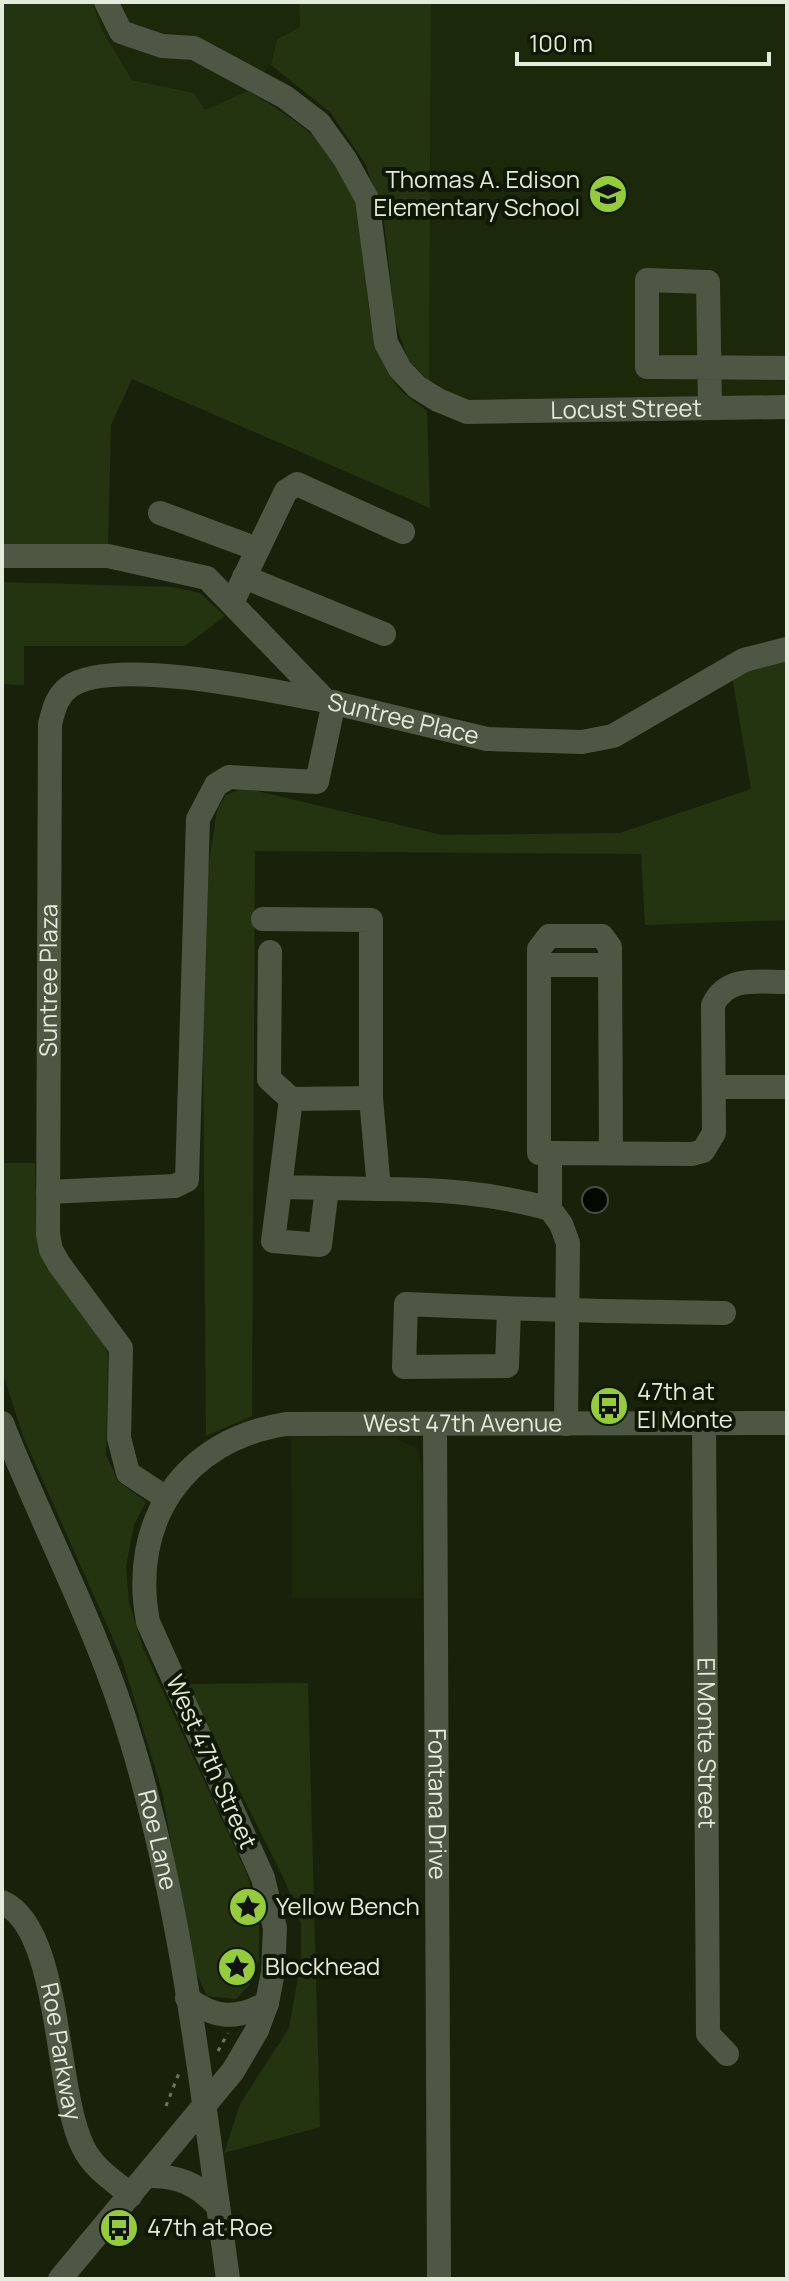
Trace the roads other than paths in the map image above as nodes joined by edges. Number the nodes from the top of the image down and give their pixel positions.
1 (106, 2) edge
2 (787, 368) edge
3 (787, 407) edge
4 (710, 408) junction
5 (160, 513) dead end
6 (403, 532) dead end
7 (257, 549) junction
8 (2, 556) edge
9 (244, 577) junction
10 (232, 603) junction
11 (384, 634) dead end
12 (787, 649) edge
13 (330, 702) junction
14 (263, 919) dead end
15 (270, 952) dead end
16 (787, 982) edge
17 (714, 1087) junction
18 (787, 1087) edge
19 (371, 1098) junction
20 (291, 1099) junction
21 (550, 1153) junction
22 (611, 1153) junction
23 (280, 1187) junction
24 (327, 1188) junction
25 (379, 1189) junction
26 (48, 1192) junction
27 (550, 1209) junction
28 (509, 1309) junction
29 (566, 1312) junction
30 (724, 1313) dead end
31 (2, 1423) edge
32 (704, 1423) junction
33 (787, 1423) edge
34 (435, 1424) junction
35 (566, 1424) junction
36 (166, 1498) junction
37 (2, 1902) edge
38 (187, 1998) junction
39 (267, 2003) junction
40 (727, 2054) dead end
41 (204, 2108) junction
42 (147, 2176) junction
43 (131, 2195) junction
44 (218, 2206) junction
45 (60, 2279) edge
46 (228, 2279) edge
47 (439, 2279) edge

1 - 4 street, Locust Street
2 - 4 street
3 - 4 street, Locust Street
5 - 7 street
6 - 7 street
7 - 9 street
8 - 10 street, Suntree Place
9 - 10 street
9 - 11 street
10 - 13 street, Suntree Place
12 - 13 street, Suntree Place
13 - 26 street
13 - 26 street, Suntree Plaza
14 - 19 street
15 - 20 street
16 - 17 street
17 - 18 street
17 - 22 street
19 - 20 street
19 - 25 street
20 - 23 street
21 - 22 street
21 - 22 street
21 - 27 street
23 - 24 street
23 - 24 street
24 - 25 street
25 - 27 street
26 - 36 street, Suntree Plaza
27 - 29 street
28 - 28 street
28 - 29 street
29 - 30 street
29 - 35 street
31 - 38 street, Roe Lane
32 - 33 street, West 47th Avenue
32 - 35 street, West 47th Avenue
32 - 40 street, El Monte Street
34 - 35 street, West 47th Avenue
34 - 36 street, West 47th Avenue
34 - 47 street, Fontana Drive
36 - 39 street, West 47th Street
37 - 43 street, Roe Parkway
38 - 39 street
38 - 41 street, Roe Lane
39 - 41 street, West 47th Street
41 - 42 street, West 47th Street
41 - 44 street, Roe Lane
42 - 43 street, West 47th Street
42 - 44 street
43 - 45 street, West 47th Street
44 - 46 street, Roe Lane

